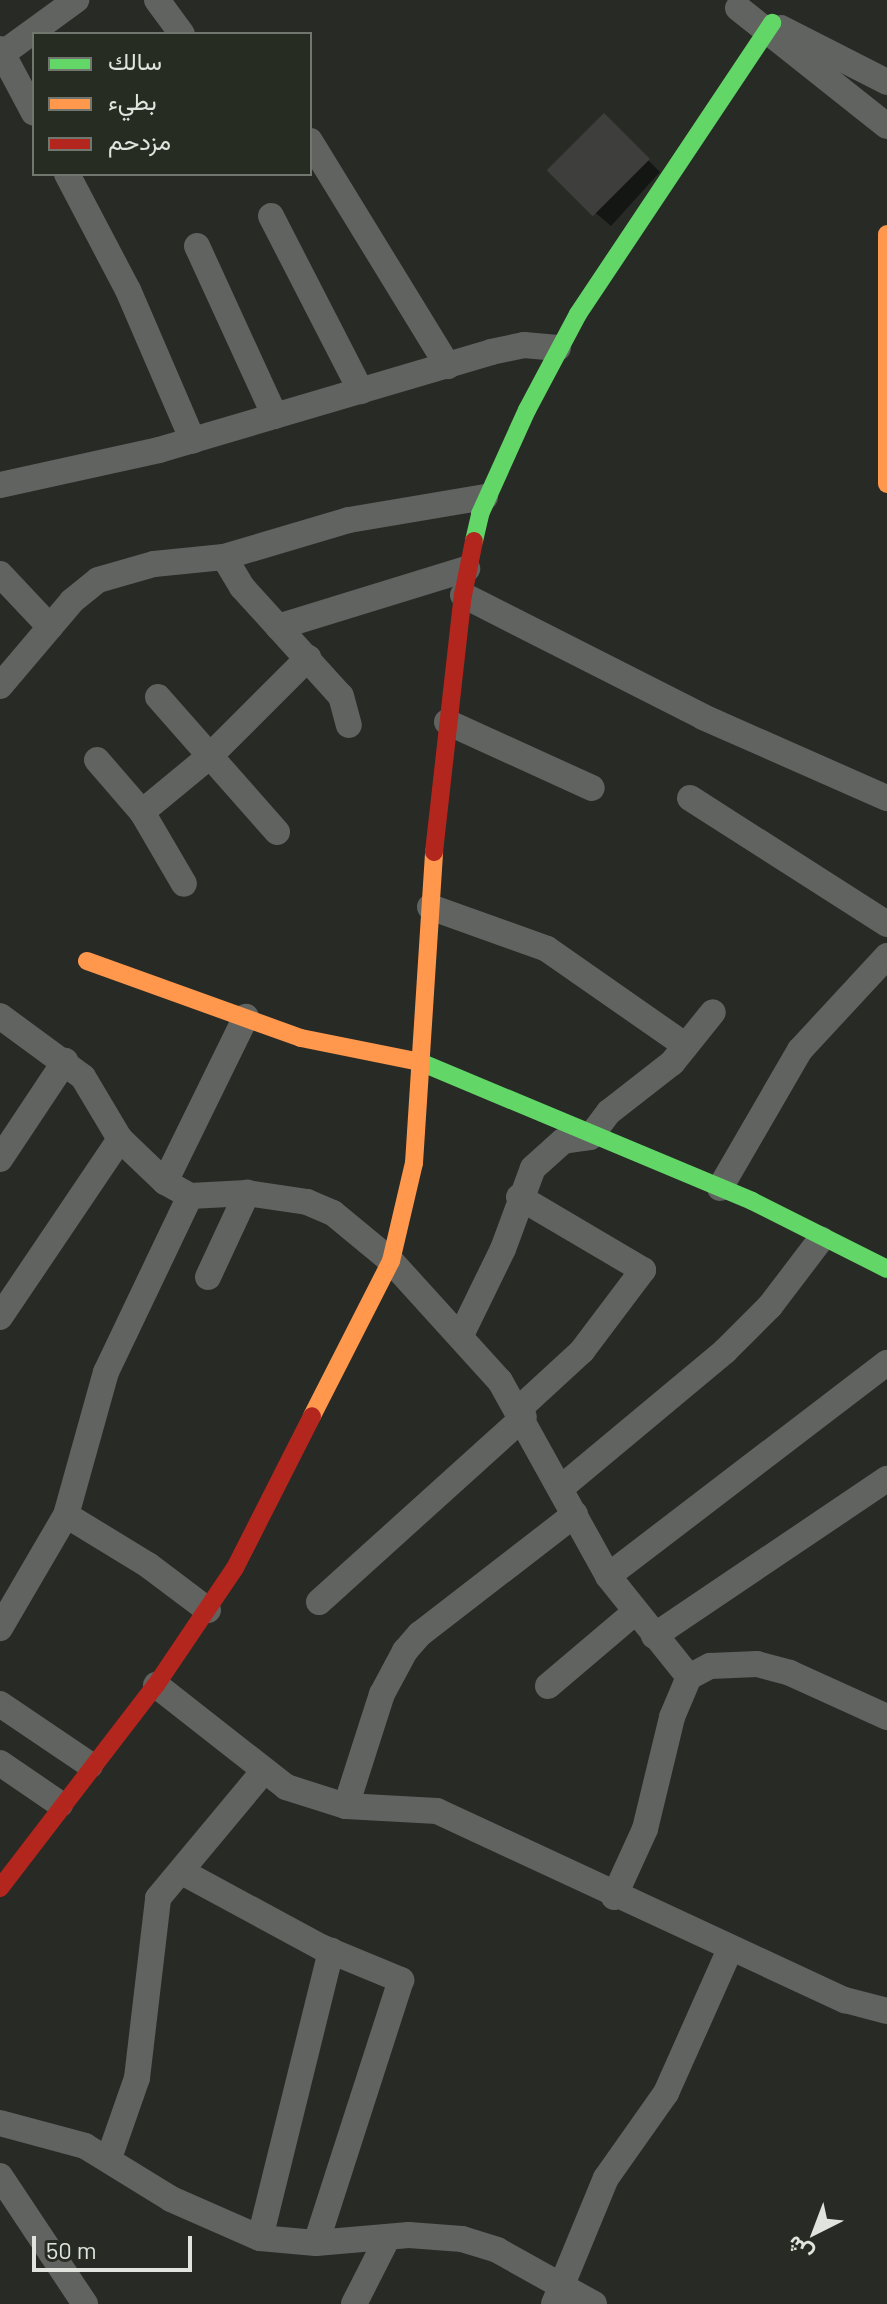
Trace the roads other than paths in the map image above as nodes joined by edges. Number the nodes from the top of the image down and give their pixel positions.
1 (157, 0) edge
2 (63, 4) edge
3 (731, 4) edge
4 (769, 27) junction
5 (181, 32) edge
6 (1, 52) edge
7 (887, 82) edge
8 (32, 109) edge
9 (887, 126) edge
10 (312, 144) edge
11 (68, 176) edge
12 (271, 216) dead end
13 (887, 234) edge
14 (197, 246) dead end
15 (558, 348) junction
16 (448, 366) junction
17 (361, 391) junction
18 (275, 416) junction
19 (193, 441) junction
20 (887, 484) edge
21 (0, 485) edge
22 (485, 497) junction
23 (224, 557) junction
24 (467, 569) junction
25 (0, 574) edge
26 (463, 595) junction
27 (50, 627) junction
28 (278, 627) junction
29 (308, 658) junction
30 (0, 686) edge
31 (158, 697) dead end
32 (447, 722) junction
33 (349, 725) dead end
34 (210, 756) junction
35 (97, 760) dead end
36 (592, 788) dead end
37 (690, 798) dead end
38 (887, 798) edge
39 (142, 812) junction
40 (277, 832) dead end
41 (184, 884) dead end
42 (430, 907) junction
43 (887, 924) edge
44 (887, 956) edge
45 (87, 961) dead end
46 (713, 1012) dead end
47 (246, 1017) junction
48 (1, 1018) edge
49 (686, 1046) junction
50 (65, 1061) junction
51 (423, 1063) junction
52 (590, 1137) junction
53 (120, 1139) junction
54 (0, 1159) edge
55 (165, 1182) junction
56 (720, 1188) junction
57 (247, 1193) junction
58 (190, 1196) junction
59 (519, 1197) junction
60 (821, 1239) junction
61 (391, 1261) junction
62 (887, 1269) edge
63 (208, 1277) dead end
64 (0, 1317) edge
65 (462, 1333) junction
66 (887, 1363) edge
67 (522, 1413) junction
68 (887, 1479) edge
69 (562, 1487) junction
70 (575, 1514) junction
71 (66, 1515) junction
72 (608, 1576) junction
73 (319, 1602) dead end
74 (208, 1610) junction
75 (634, 1613) junction
76 (0, 1628) edge
77 (654, 1636) junction
78 (689, 1677) junction
79 (156, 1685) junction
80 (548, 1686) dead end
81 (0, 1704) edge
82 (887, 1717) edge
83 (0, 1763) edge
84 (90, 1765) junction
85 (264, 1771) junction
86 (60, 1804) junction
87 (346, 1806) junction
88 (184, 1873) junction
89 (0, 1888) edge
90 (614, 1897) junction
91 (730, 1949) junction
92 (331, 1951) junction
93 (887, 2011) edge
94 (0, 2123) edge
95 (109, 2158) junction
96 (0, 2176) edge
97 (0, 2216) edge
98 (30, 2221) junction
99 (388, 2237) junction
100 (260, 2238) junction
101 (316, 2243) junction
102 (559, 2296) edge
103 (85, 2304) edge
104 (354, 2304) edge
105 (594, 2304) edge

1 - 5 street
2 - 6 street
3 - 4 street
4 - 7 street
4 - 9 street
4 - 15 street
6 - 8 street
10 - 16 street
11 - 19 street
12 - 17 street
13 - 20 street
14 - 18 street
15 - 16 street
15 - 22 street
16 - 17 street
17 - 18 street
18 - 19 street
19 - 21 street
22 - 23 street
22 - 24 street
23 - 27 street
23 - 28 street
24 - 26 street
24 - 28 street
25 - 27 street
26 - 32 street
26 - 38 street
27 - 30 street
28 - 29 street
29 - 33 street
29 - 34 street
31 - 34 street
32 - 36 street
32 - 42 street
34 - 39 street
34 - 40 street
35 - 39 street
37 - 43 street
39 - 41 street
42 - 49 street
42 - 51 street
44 - 56 street
45 - 47 street
46 - 49 street
47 - 51 street
47 - 55 street
48 - 50 street
49 - 52 street
50 - 53 street
50 - 54 street
51 - 52 street
51 - 61 street
52 - 56 street
52 - 59 street
53 - 55 street
53 - 64 street
55 - 58 street
56 - 60 street
57 - 58 street
57 - 61 street
57 - 63 street
58 - 71 street
59 - 65 street
59 - 67 street
60 - 62 street
60 - 69 street
61 - 65 street
61 - 74 street
65 - 67 street
66 - 72 street
67 - 69 street
67 - 73 street
68 - 77 street
69 - 70 street
70 - 72 street
70 - 87 street
71 - 74 street
71 - 76 street
72 - 75 street
74 - 79 street
75 - 77 street
75 - 80 street
77 - 78 street
78 - 82 street
78 - 90 street
79 - 84 street
79 - 85 street
81 - 84 street
83 - 86 street
84 - 86 street
85 - 87 street
85 - 88 street
86 - 89 street
87 - 90 street
88 - 92 street
88 - 95 street
90 - 91 street
91 - 93 street
91 - 102 street
92 - 100 street
92 - 101 street
94 - 95 street
95 - 100 street
96 - 98 street
97 - 98 street
98 - 103 street
99 - 101 street
99 - 102 street
99 - 104 street
100 - 101 street
102 - 105 street

